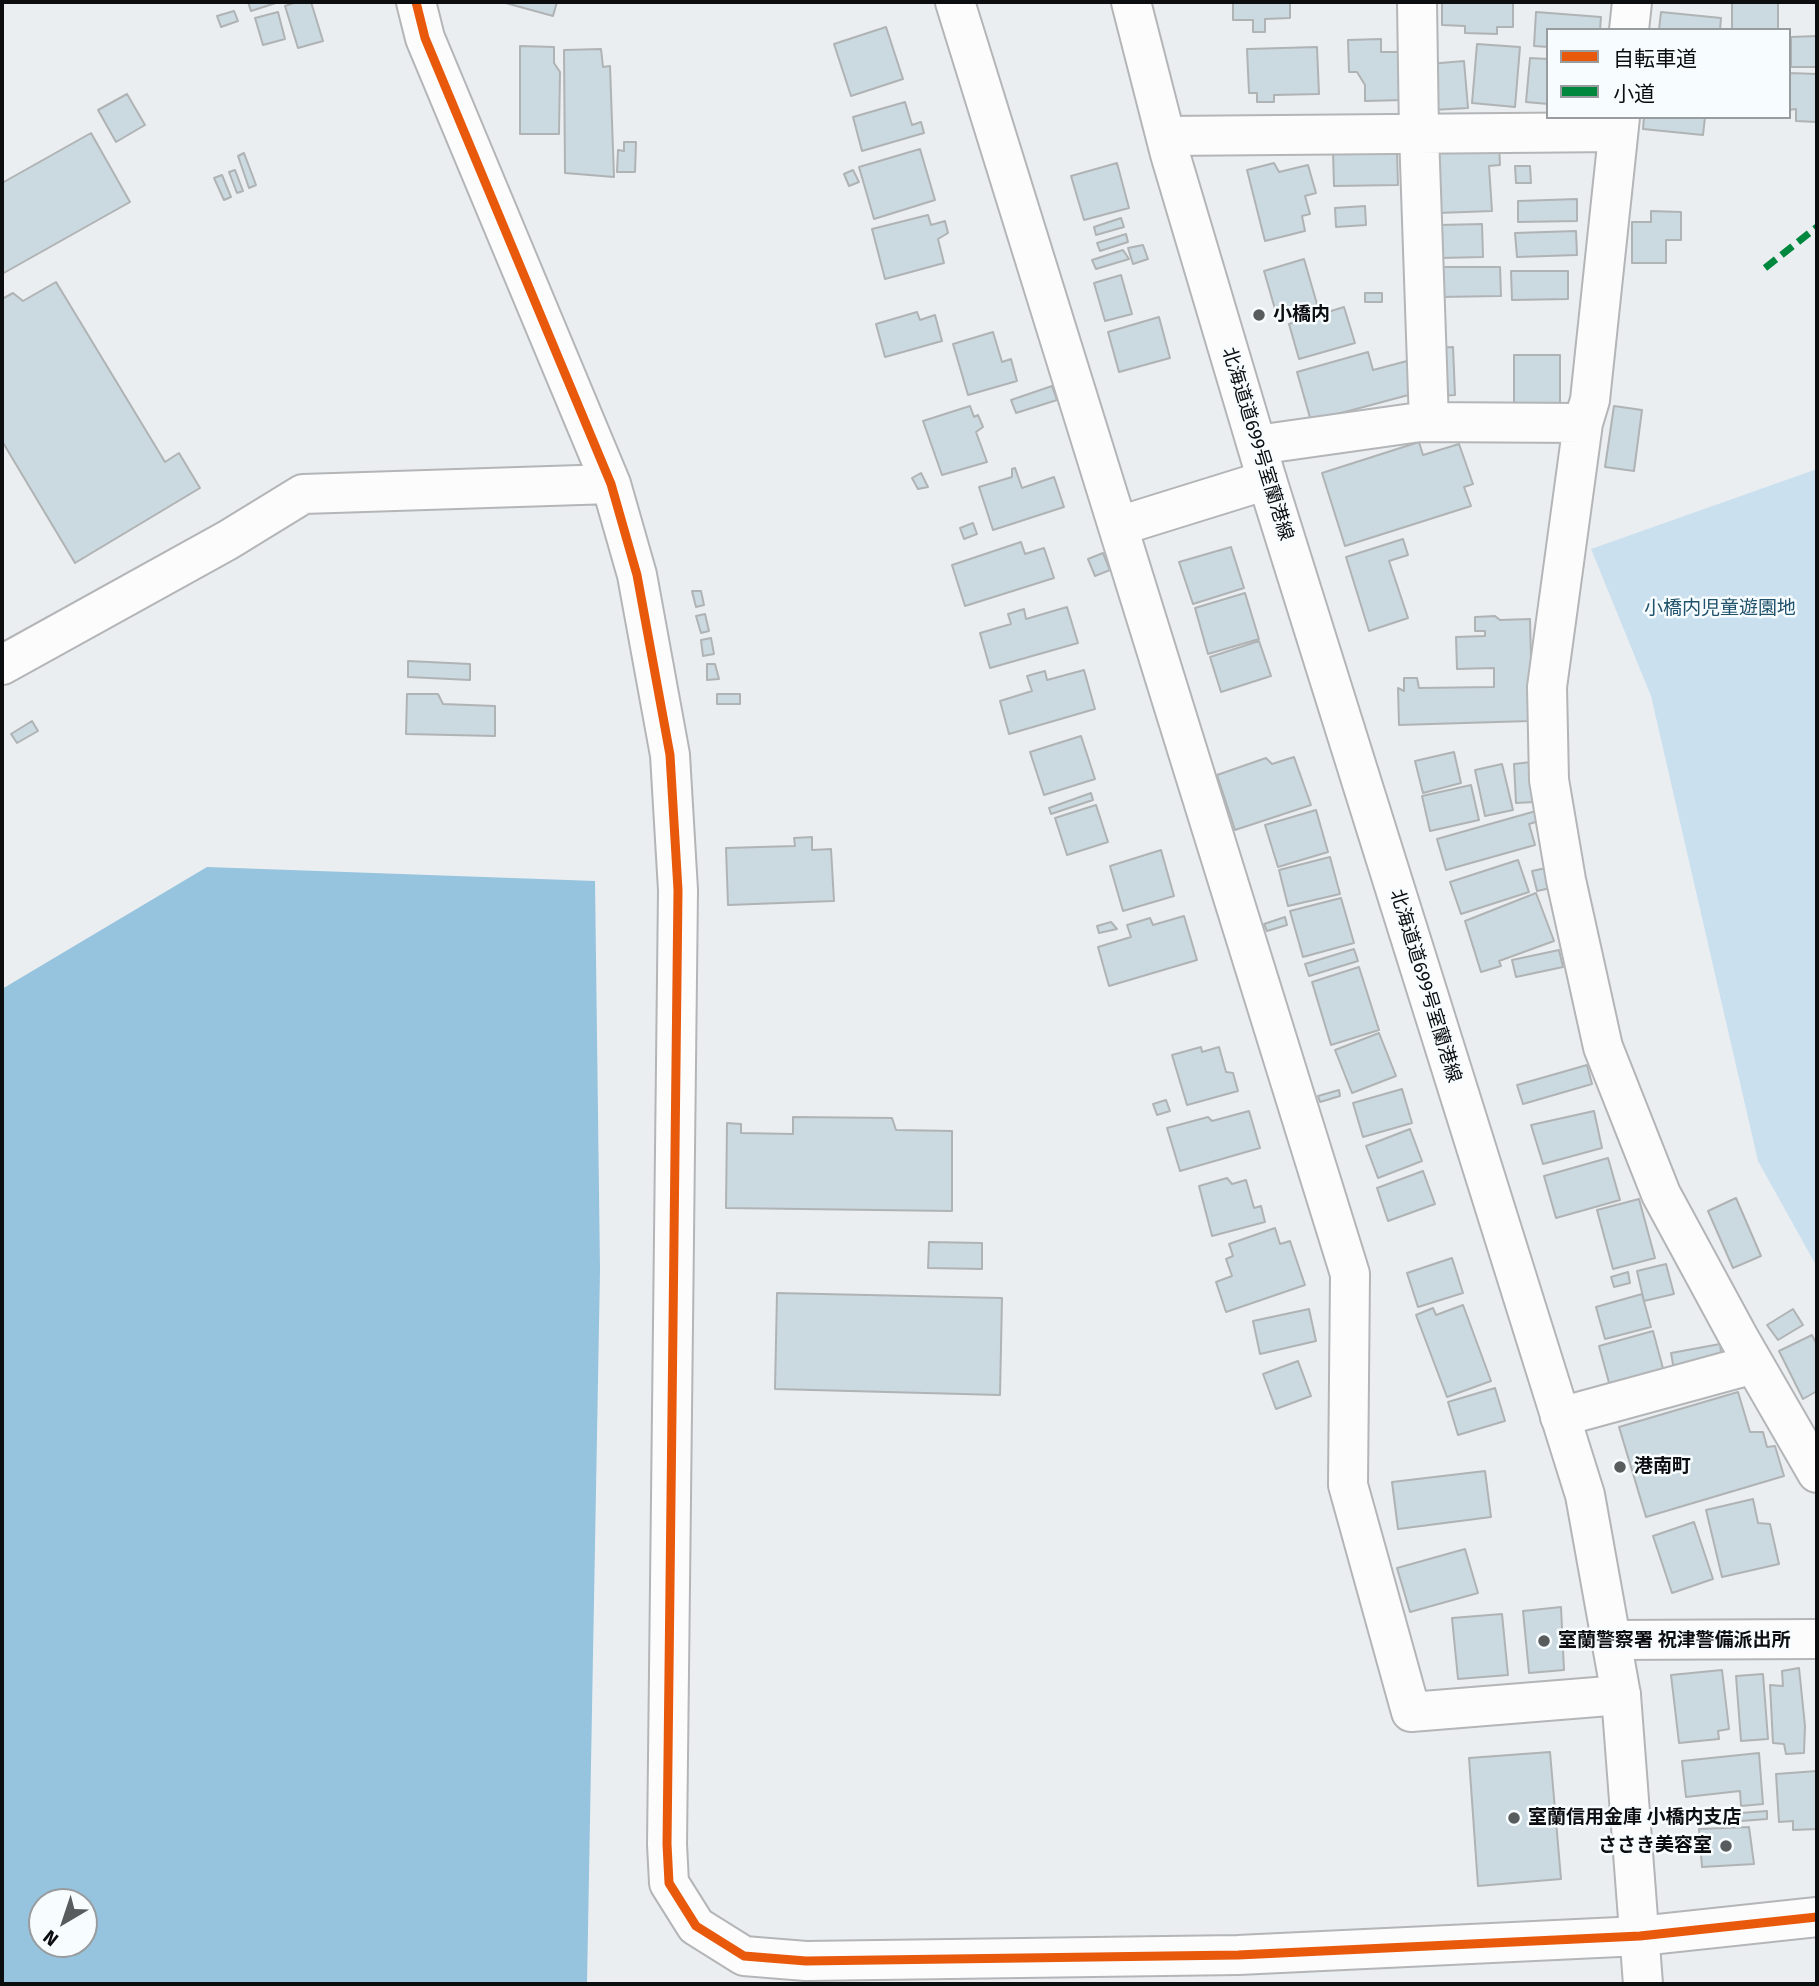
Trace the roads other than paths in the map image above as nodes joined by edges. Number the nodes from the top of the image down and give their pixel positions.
1 (416, 2) edge
2 (955, 2) edge
3 (1131, 2) edge
4 (1417, 2) edge
5 (1632, 2) edge
6 (1629, 28) edge
7 (1619, 125) edge
8 (1419, 134) junction
9 (1166, 136) junction
10 (1429, 422) junction
11 (1583, 423) junction
12 (1262, 462) junction
13 (611, 484) junction
14 (1119, 526) junction
15 (2, 665) edge
16 (1754, 1364) junction
17 (1560, 1417) junction
18 (1817, 1473) edge
19 (1817, 1639) edge
20 (1612, 1640) junction
21 (1621, 1695) junction
22 (1817, 1917) edge
23 (1640, 1936) junction
24 (964, 1971) edge
25 (1643, 1984) edge

1 - 13 street
2 - 14 street
3 - 9 street, 北海道道699号室蘭港線
4 - 8 street
5 - 6 street
7 - 8 street
7 - 11 street
8 - 9 street
8 - 10 street
9 - 12 street, 北海道道699号室蘭港線
10 - 11 street
10 - 12 street
11 - 16 street
12 - 14 street
12 - 17 street, 北海道道699号室蘭港線
13 - 15 street
13 - 24 street
14 - 21 street
16 - 17 street
16 - 18 street
17 - 20 street, 北海道道699号室蘭港線
19 - 20 street
20 - 21 street, 北海道道699号室蘭港線
21 - 23 street, 北海道道699号室蘭港線
22 - 23 street
23 - 24 street
23 - 25 street, 北海道道699号室蘭港線

